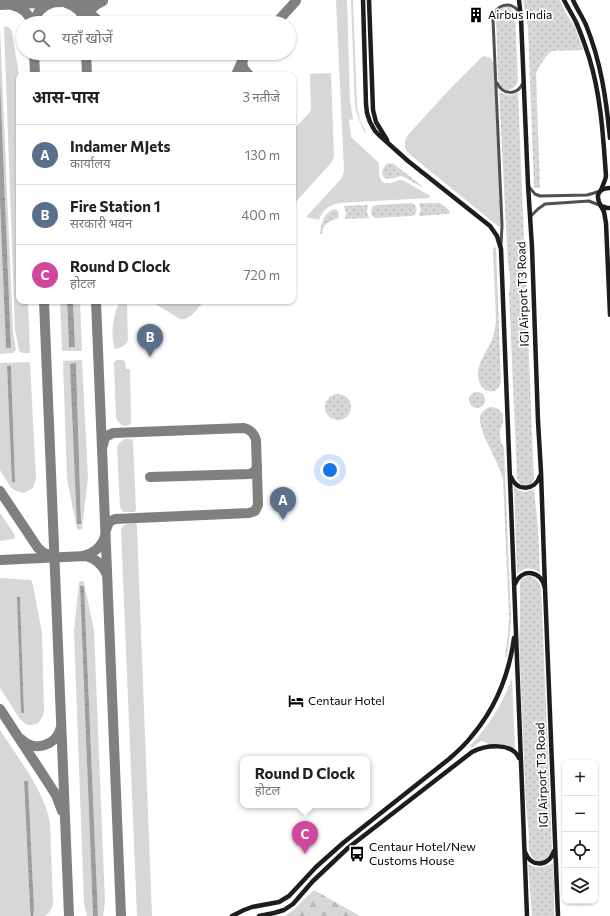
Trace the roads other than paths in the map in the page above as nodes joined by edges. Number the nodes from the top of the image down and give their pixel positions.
1 (362, 0) edge
2 (369, 0) edge
3 (519, 0) edge
4 (564, 0) edge
5 (573, 0) edge
6 (521, 18) junction
7 (586, 26) junction
8 (580, 32) junction
9 (524, 77) junction
10 (496, 79) junction
11 (610, 138) edge
12 (391, 146) junction
13 (528, 185) junction
14 (610, 188) edge
15 (601, 190) junction
16 (601, 206) junction
17 (610, 208) edge
18 (530, 218) junction
19 (501, 249) junction
20 (610, 315) edge
21 (541, 472) junction
22 (510, 474) junction
23 (545, 588) junction
24 (514, 589) junction
25 (515, 624) junction
26 (521, 763) junction
27 (555, 848) junction
28 (524, 849) junction
29 (232, 916) edge
30 (260, 916) edge
31 (527, 916) edge
32 (558, 916) edge

1 - 12 main road
2 - 12 main road
3 - 6 main road, IGI Airport T3 Road
4 - 8 main road
5 - 7 main road
6 - 9 main road, IGI Airport T3 Road
6 - 10 street
7 - 8 main road
7 - 11 main road
8 - 15 main road
9 - 10 street
9 - 13 main road, IGI Airport T3 Road
10 - 19 street
12 - 19 main road
13 - 15 street
13 - 18 main road, IGI Airport T3 Road
14 - 15 main road
15 - 16 main road
16 - 17 main road
16 - 18 street
16 - 20 main road
18 - 21 main road, IGI Airport T3 Road
19 - 22 main road
21 - 22 main road
21 - 23 main road, IGI Airport T3 Road
22 - 24 main road
23 - 24 main road
23 - 27 main road, IGI Airport T3 Road
24 - 25 main road
25 - 26 main road
25 - 29 main road
26 - 28 main road
26 - 30 main road
27 - 28 main road
27 - 32 main road, IGI Airport T3 Road
28 - 31 main road

